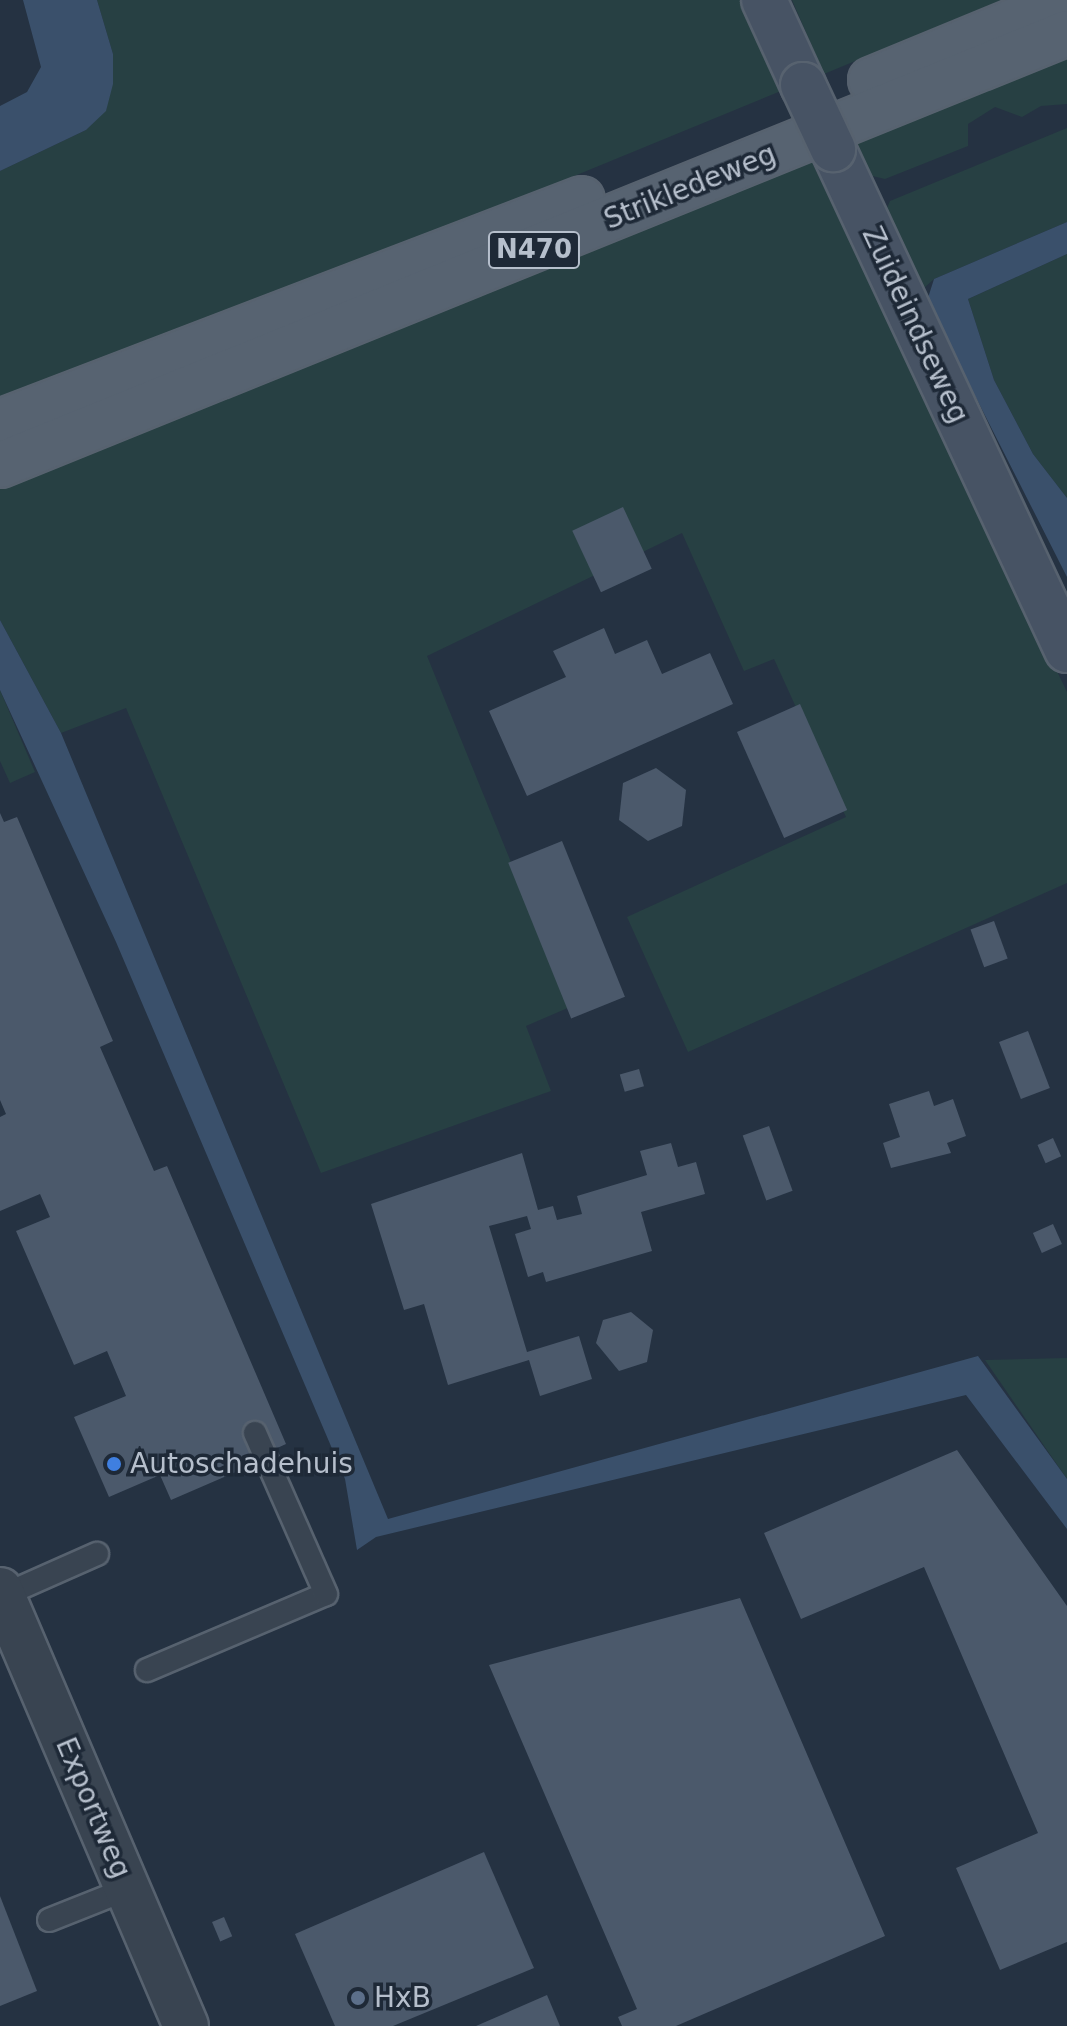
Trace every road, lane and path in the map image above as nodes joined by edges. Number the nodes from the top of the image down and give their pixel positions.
1 (764, 0) edge
2 (1065, 0) edge
3 (1067, 33) edge
4 (0, 422) edge
5 (0, 465) edge
6 (1067, 650) edge
7 (255, 1433) dead end
8 (97, 1554) dead end
9 (1, 1593) edge
10 (147, 1670) dead end
11 (127, 1889) junction
12 (49, 1920) dead end
13 (186, 2026) edge

1 - 6 street, Zuideindseweg, bridge
2 - 4 main road, Strikledeweg / N470
3 - 5 main road, Strikledeweg / N470
7 - 10 lane
8 - 9 lane
9 - 11 street, Exportweg
11 - 12 lane
11 - 13 street, Exportweg

